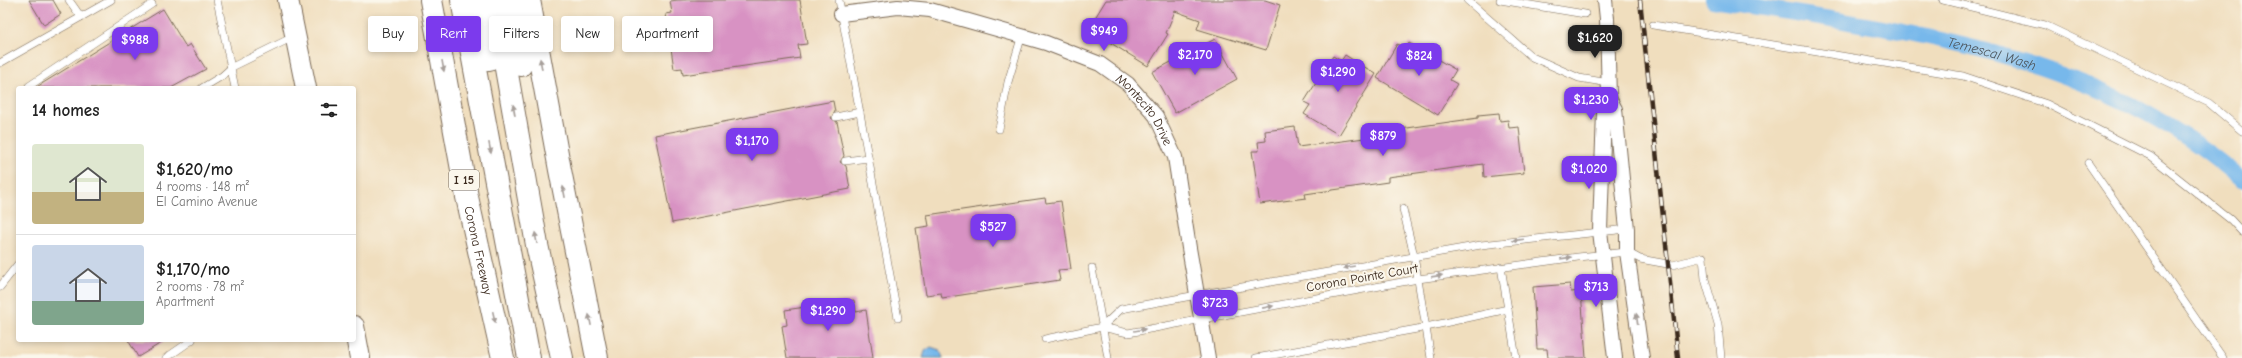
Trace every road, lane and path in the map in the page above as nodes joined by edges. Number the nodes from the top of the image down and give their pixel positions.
1 (69, 0) edge
2 (111, 0) edge
3 (217, 0) edge
4 (288, 0) edge
5 (431, 0) edge
6 (462, 0) edge
7 (478, 0) edge
8 (494, 0) edge
9 (510, 0) edge
10 (529, 0) edge
11 (839, 0) edge
12 (1467, 0) edge
13 (1500, 0) edge
14 (1605, 0) edge
15 (1943, 0) edge
16 (152, 4) dead end
17 (841, 14) junction
18 (1585, 14) dead end
19 (80, 17) junction
20 (1653, 24) dead end
21 (1022, 35) junction
22 (295, 36) junction
23 (0, 63) edge
24 (232, 67) junction
25 (1609, 83) junction
26 (29, 86) edge
27 (205, 86) edge
28 (235, 86) edge
29 (306, 86) edge
30 (1609, 98) junction
31 (860, 112) junction
32 (836, 117) dead end
33 (999, 129) dead end
34 (2242, 131) edge
35 (868, 158) junction
36 (845, 162) dead end
37 (2088, 163) dead end
38 (1403, 209) dead end
39 (1627, 229) junction
40 (1600, 231) junction
41 (2242, 232) edge
42 (1627, 252) junction
43 (1602, 254) junction
44 (1414, 256) junction
45 (16, 267) edge
46 (1501, 267) junction
47 (1092, 268) dead end
48 (1418, 279) junction
49 (0, 287) edge
50 (1197, 295) junction
51 (1508, 309) junction
52 (898, 318) dead end
53 (1201, 319) junction
54 (1102, 327) junction
55 (1425, 327) junction
56 (356, 337) edge
57 (1045, 338) dead end
58 (189, 342) edge
59 (166, 358) edge
60 (360, 358) edge
61 (503, 358) edge
62 (530, 358) edge
63 (542, 358) edge
64 (562, 358) edge
65 (571, 358) edge
66 (597, 358) edge
67 (1108, 358) edge
68 (1208, 358) edge
69 (1256, 358) edge
70 (1431, 358) edge
71 (1516, 358) edge
72 (1615, 358) edge
73 (1642, 358) edge
74 (1721, 358) edge
75 (2223, 358) edge

1 - 19 lane
2 - 19 lane
3 - 24 lane
4 - 22 street
5 -> 61 highway, Corona Freeway / I 15
6 -> 62 highway
7 - 63 highway
64 -> 8 highway
9 - 65 highway
66 -> 10 highway
11 - 17 lane
12 - 25 lane
13 - 18 lane
14 - 25 street, bridge
15 - 34 lane
16 - 26 lane
17 - 21 street, Montecito Drive
17 - 31 lane
19 - 23 lane
20 - 41 lane
21 - 33 lane
21 - 50 street, Montecito Drive
22 - 24 lane
22 - 29 street
24 - 27 lane
24 - 28 lane
25 - 30 street
30 - 39 street
30 - 40 street
31 - 32 lane
31 - 35 lane
35 - 36 lane
35 - 52 lane
37 - 75 lane
38 - 44 lane
39 - 40 lane, Corona Pointe Court
39 - 42 street
40 - 43 street
40 -> 44 lane, Corona Pointe Court
42 - 43 lane, Corona Pointe Court
73 -> 42 street
42 - 74 lane
46 -> 43 lane, Corona Pointe Court
43 - 72 street
44 - 48 lane
44 -> 50 lane, Corona Pointe Court
45 - 49 lane
48 -> 46 lane, Corona Pointe Court
46 - 51 lane
47 - 54 lane
53 -> 48 lane, Corona Pointe Court
48 - 55 lane
50 - 53 street, Montecito Drive
50 - 54 lane, Corona Pointe Court
51 - 55 lane
51 - 71 lane
54 -> 53 lane, Corona Pointe Court
53 - 68 street, Montecito Drive
54 - 57 lane
54 - 67 lane
55 - 69 lane
55 - 70 lane
56 - 60 street
58 - 59 lane

